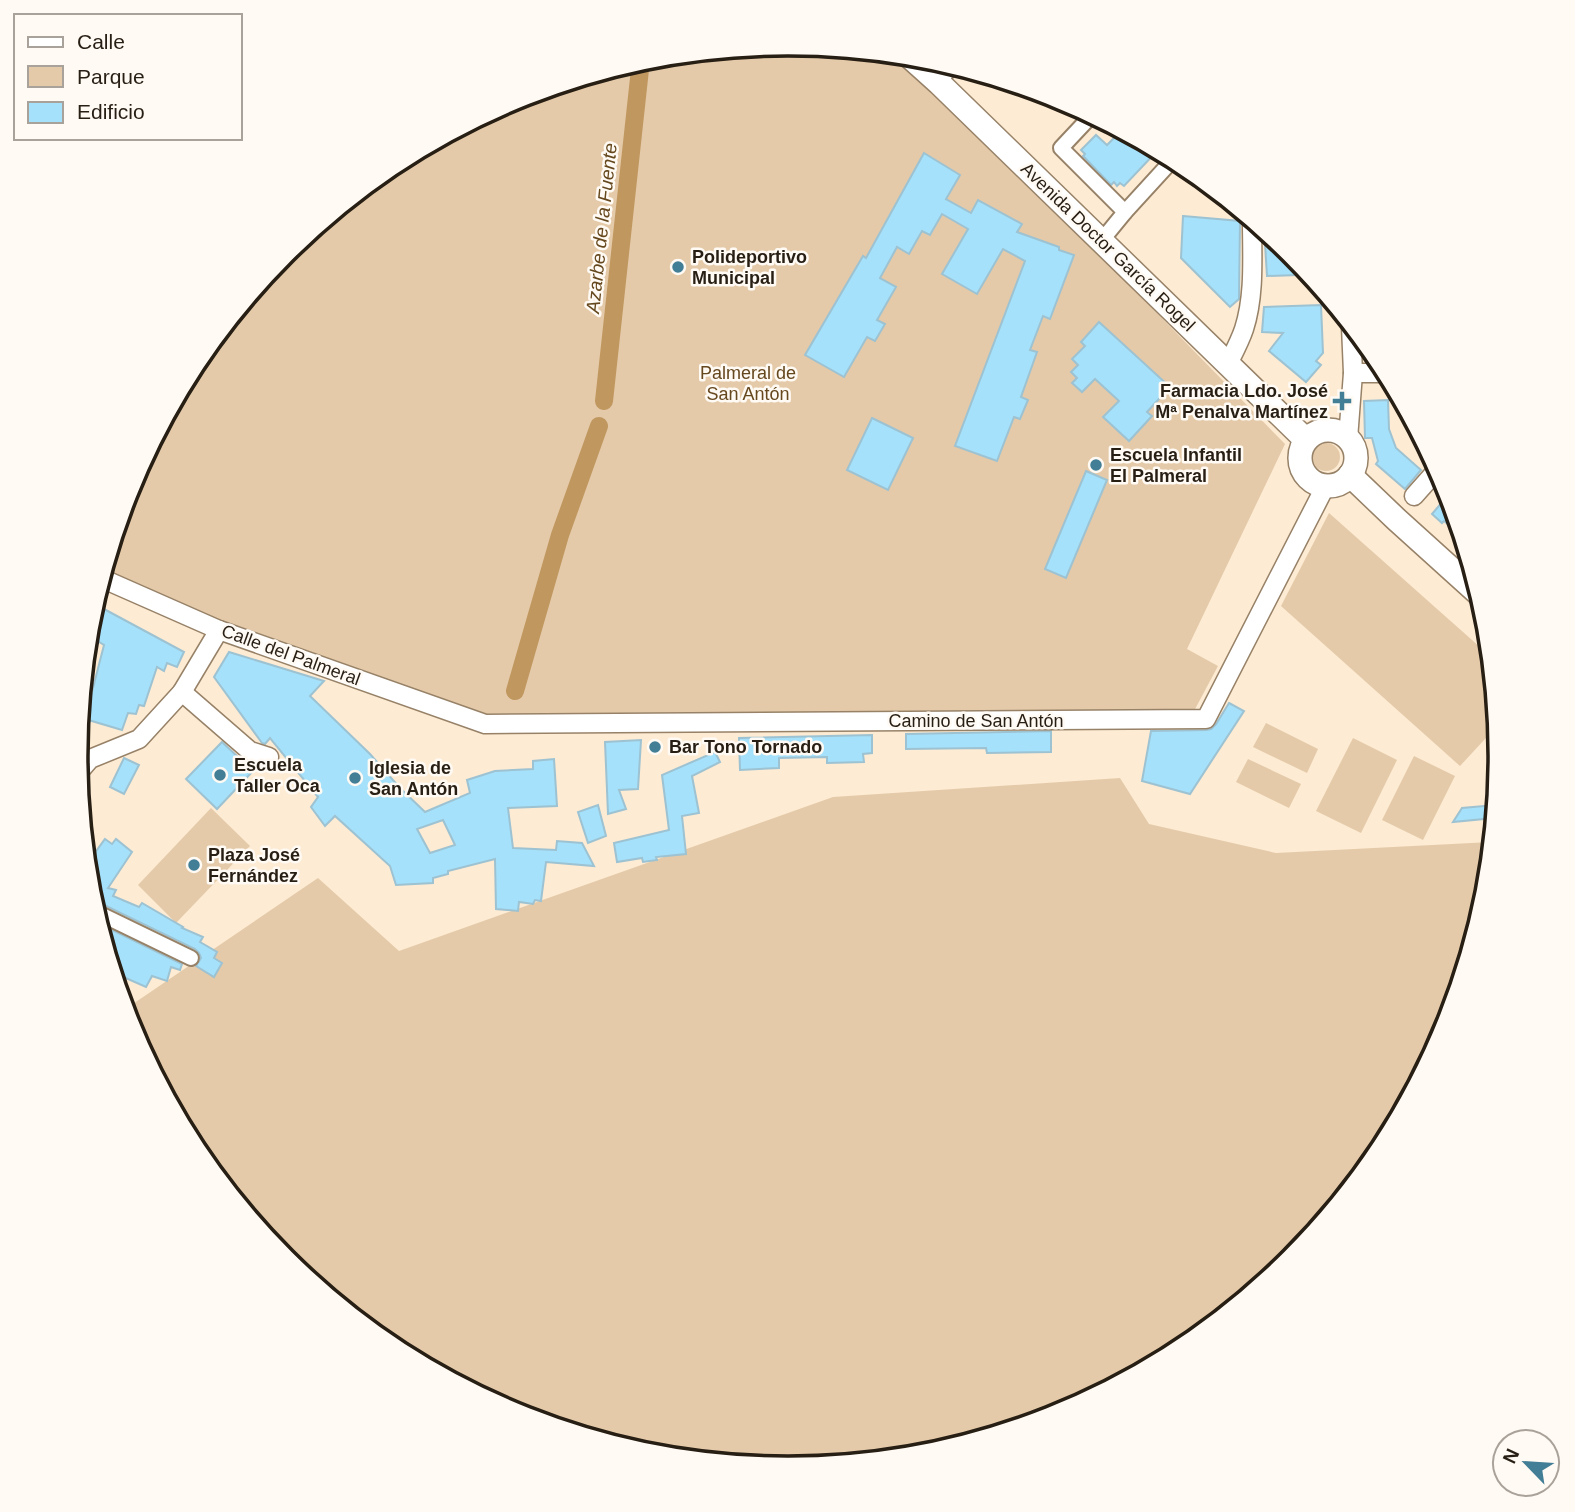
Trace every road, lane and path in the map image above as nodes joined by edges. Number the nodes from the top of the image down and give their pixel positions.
1 (946, 74) edge
2 (1084, 122) edge
3 (1166, 168) edge
4 (1125, 212) junction
5 (1252, 233) edge
6 (1102, 240) junction
7 (1352, 343) edge
8 (1228, 364) junction
9 (1353, 373) junction
10 (1374, 373) edge
11 (1348, 439) junction
12 (1306, 440) junction
13 (1350, 475) junction
14 (1430, 478) edge
15 (1325, 487) junction
16 (1414, 496) dead end
17 (1462, 568) edge
18 (109, 582) edge
19 (219, 630) junction
20 (182, 692) junction
21 (485, 724) joint
22 (268, 757) dead end
23 (88, 761) edge
24 (106, 917) edge
25 (191, 958) dead end

1 - 6 street, Avenida Doctor García Rogel
2 - 4 street
3 - 4 street
4 - 6 street
5 - 8 street
6 - 8 street, Avenida Doctor García Rogel
7 - 9 street
8 - 12 street, Avenida Doctor García Rogel
9 - 10 street
9 - 11 street
11 - 12 street
11 - 13 street
12 - 15 street
13 - 15 street
13 - 17 street
14 - 16 street
15 - 21 street, Camino de San Antón
18 - 19 street, Calle del Palmeral
19 - 20 street
19 - 21 street, Calle del Palmeral
20 - 22 street
20 - 23 street
24 - 25 street

